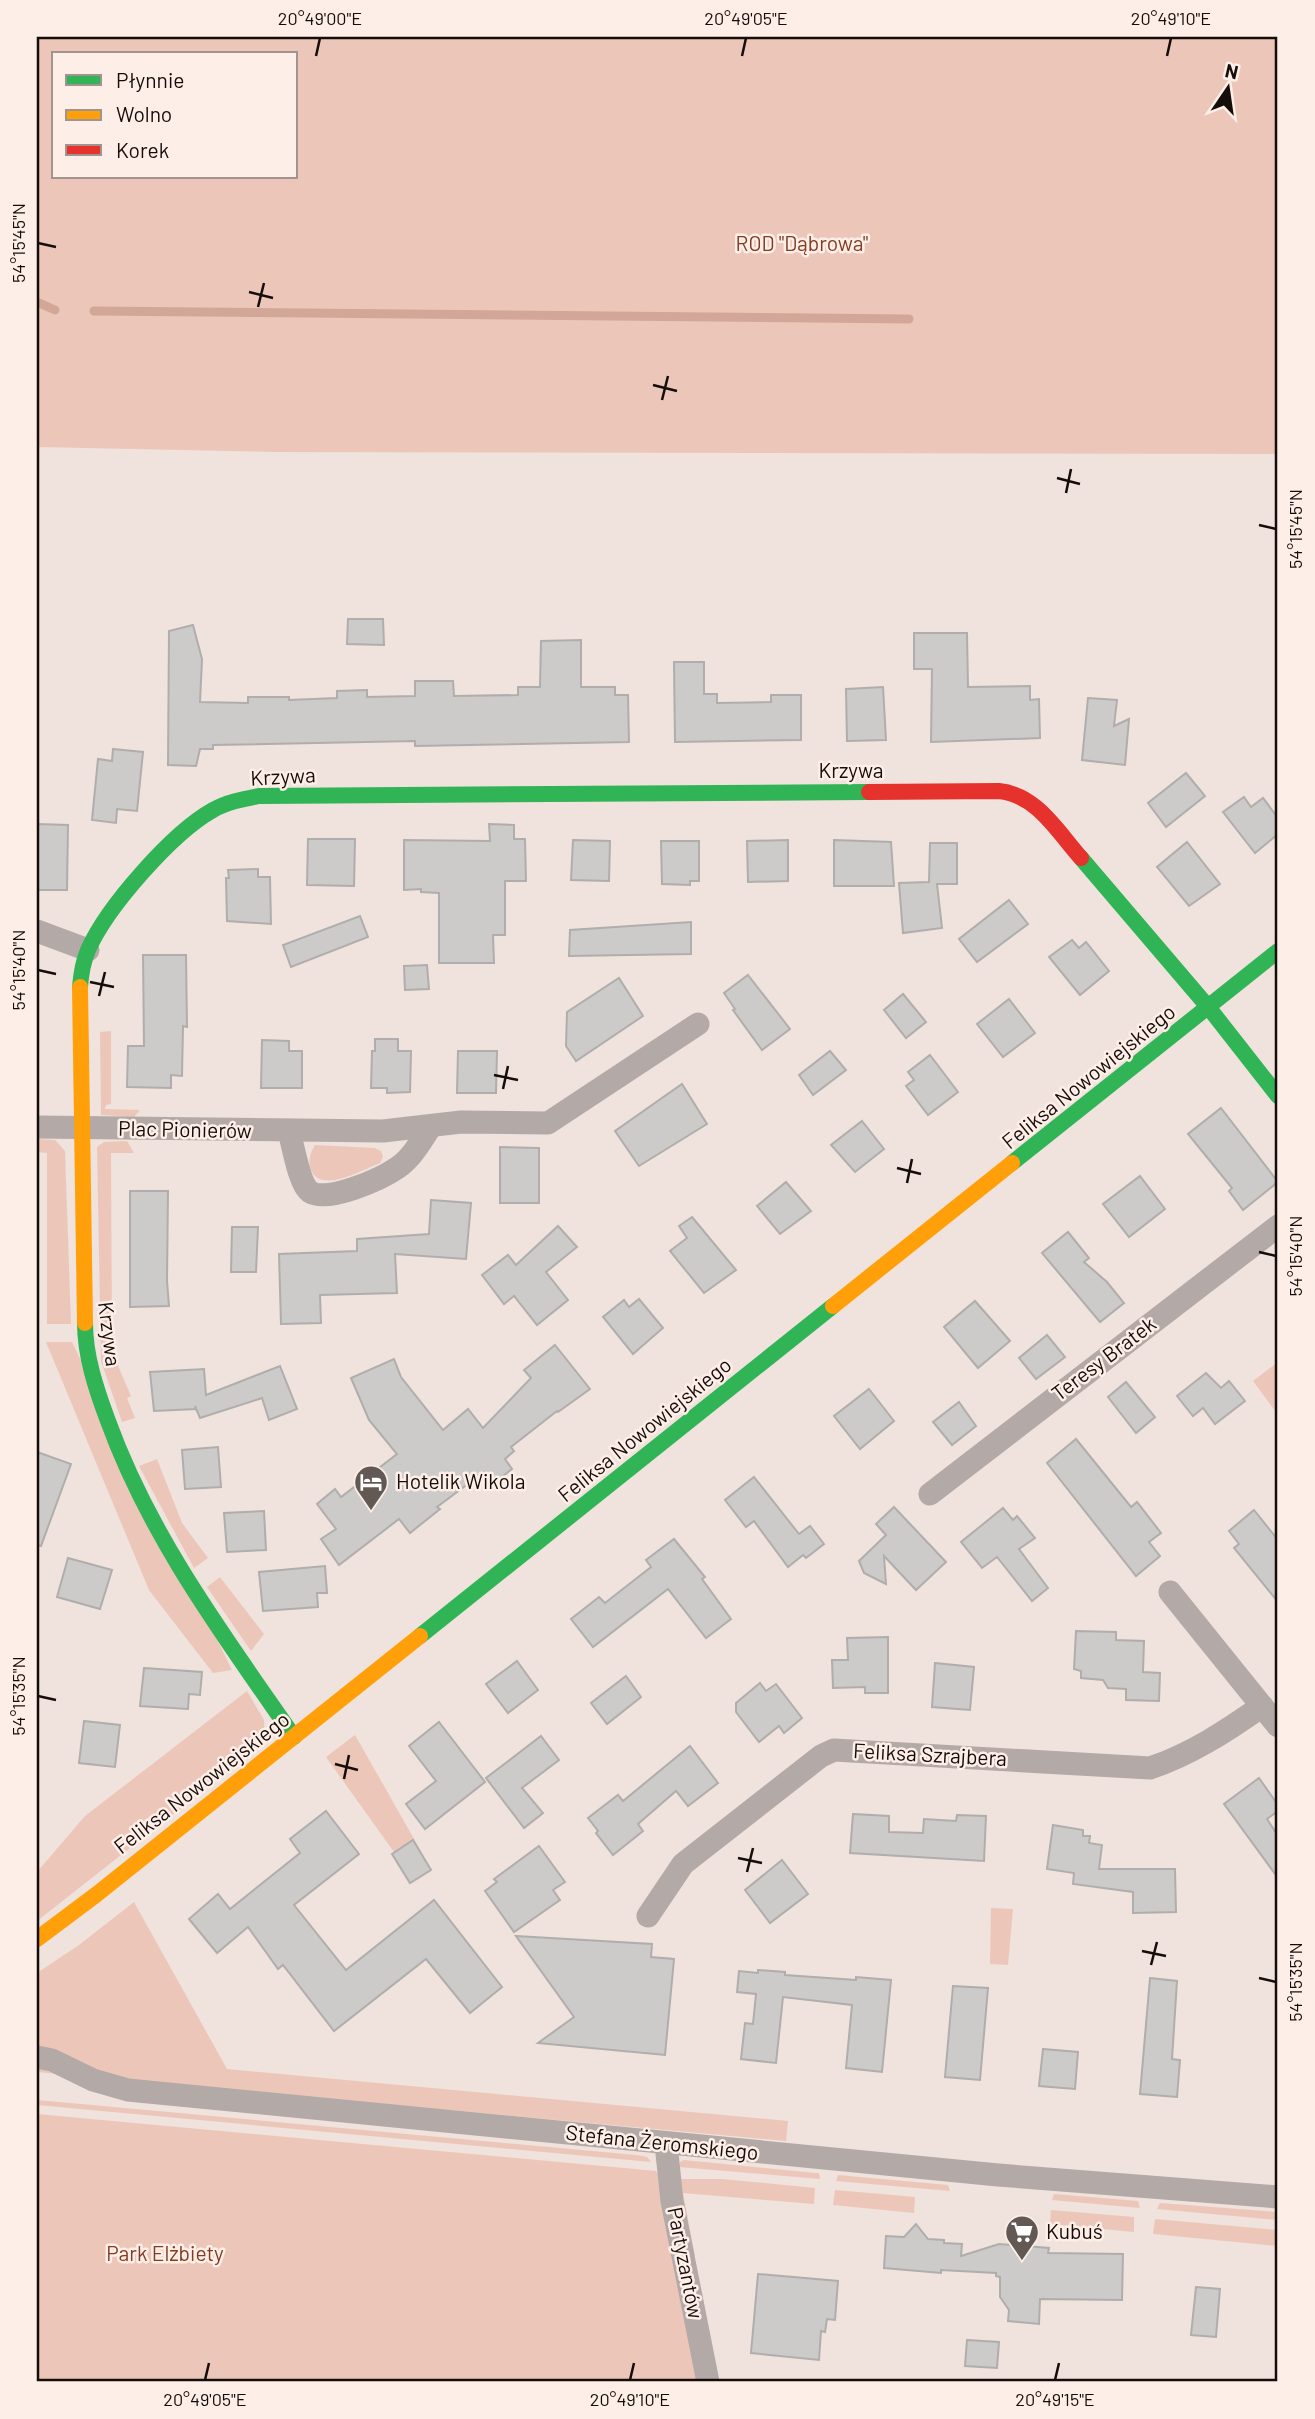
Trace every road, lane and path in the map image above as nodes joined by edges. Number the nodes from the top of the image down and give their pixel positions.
1 (37, 931) edge
2 (88, 950) junction
3 (1278, 951) edge
4 (1209, 1008) junction
5 (698, 1024) dead end
6 (1278, 1096) edge
7 (431, 1126) junction
8 (37, 1127) edge
9 (81, 1128) junction
10 (289, 1131) junction
11 (1278, 1226) edge
12 (930, 1494) dead end
13 (1170, 1592) dead end
14 (1262, 1706) junction
15 (1278, 1726) edge
16 (294, 1737) junction
17 (648, 1916) dead end
18 (37, 1939) edge
19 (42, 2054) edge
20 (666, 2144) junction
21 (1278, 2197) edge
22 (708, 2382) edge

1 - 2 street
2 - 4 street, Krzywa
2 - 9 street, Krzywa
3 - 4 street, Feliksa Nowowiejskiego
4 - 6 street
4 - 16 street, Feliksa Nowowiejskiego
5 - 7 street, Plac Pionierów
7 - 10 street, Plac Pionierów
7 - 10 street
8 - 9 street, Plac Pionierów
9 - 10 street, Plac Pionierów
9 - 16 street, Krzywa
11 - 12 street, Teresy Bratek
13 - 14 street
14 - 15 street
14 - 17 street, Feliksa Szrajbera
16 - 18 street, Feliksa Nowowiejskiego
19 - 20 street, Stefana Żeromskiego
20 - 21 street, Stefana Żeromskiego
20 - 22 street, Partyzantów

